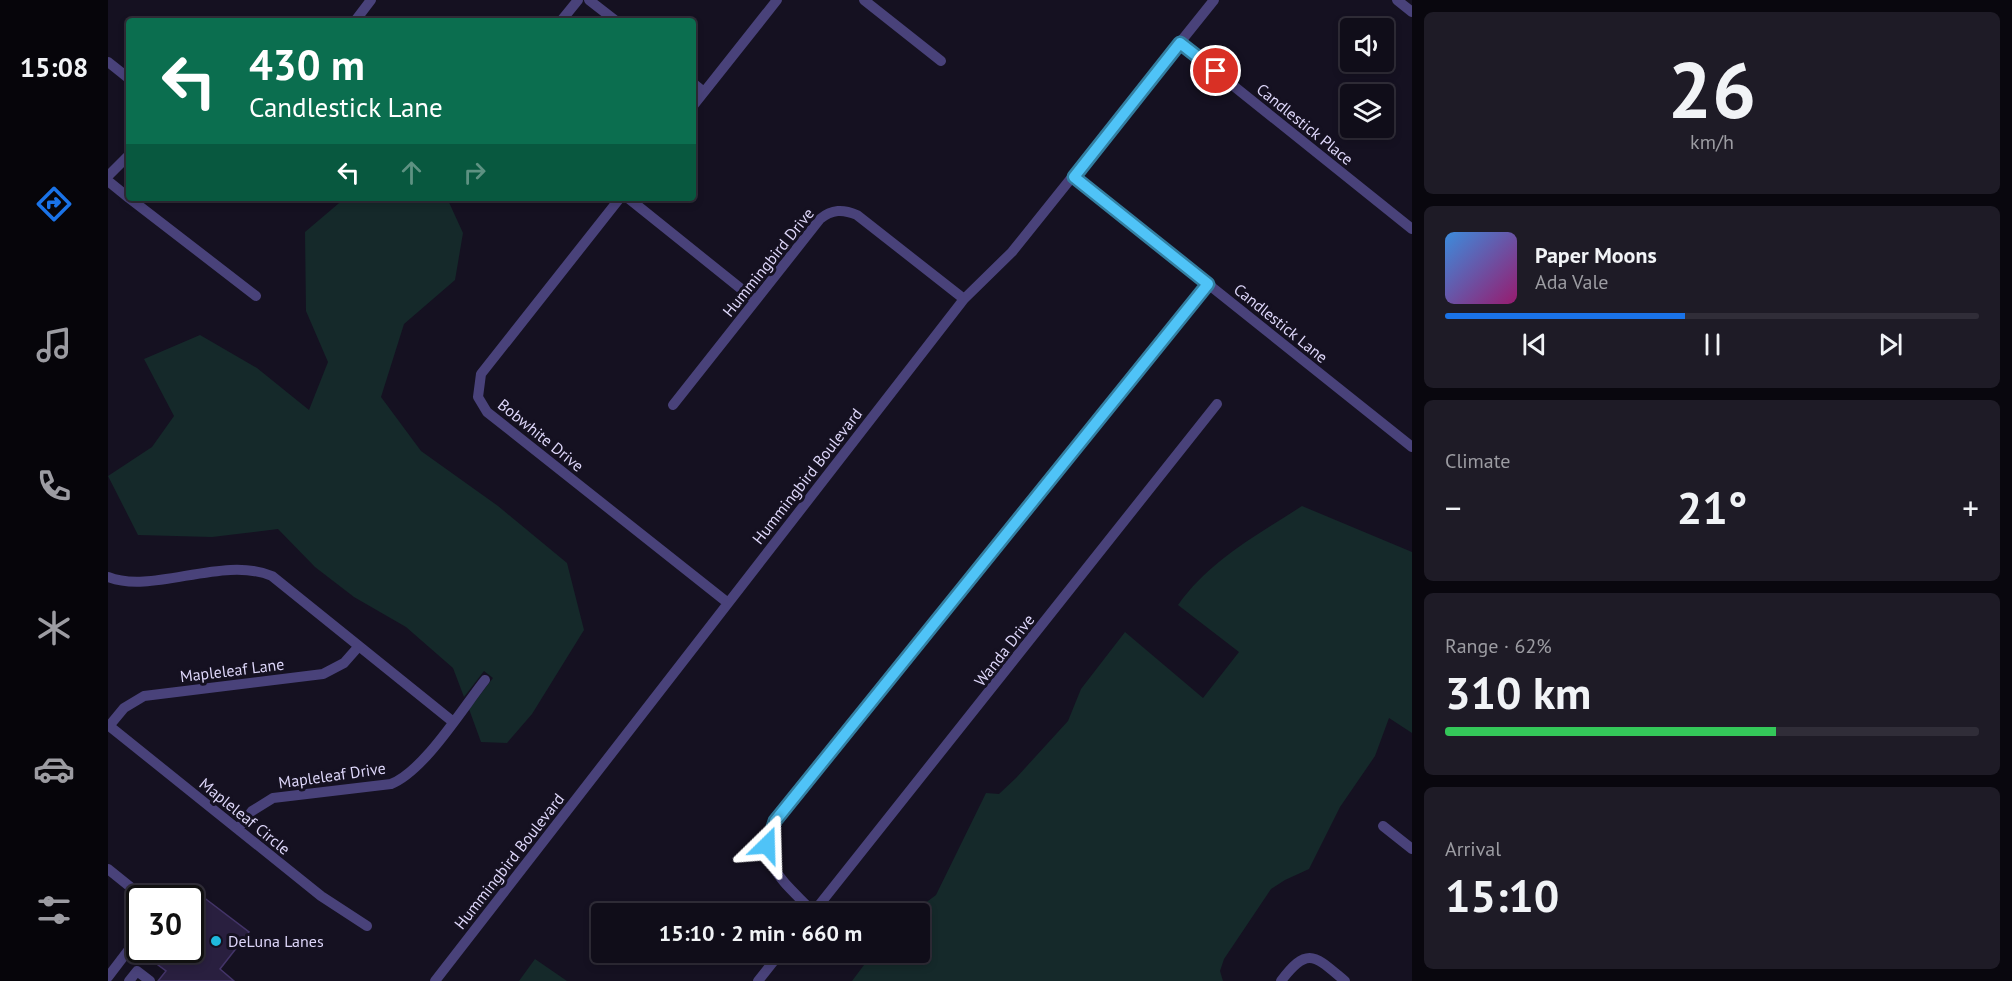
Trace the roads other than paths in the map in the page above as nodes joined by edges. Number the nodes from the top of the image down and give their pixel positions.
1 (371, 0) edge
2 (578, 0) edge
3 (590, 0) edge
4 (777, 0) edge
5 (864, 0) edge
6 (1214, 0) edge
7 (1397, 0) edge
8 (1412, 12) edge
9 (357, 18) edge
10 (563, 18) edge
11 (612, 18) edge
12 (1180, 43) junction
13 (941, 61) dead end
14 (108, 62) edge
15 (126, 76) edge
16 (696, 85) edge
17 (704, 92) junction
18 (696, 102) edge
19 (126, 158) edge
20 (108, 176) edge
21 (1074, 177) junction
22 (108, 182) edge
23 (126, 196) edge
24 (133, 201) edge
25 (618, 201) edge
26 (632, 201) edge
27 (1412, 229) edge
28 (1208, 284) junction
29 (256, 296) dead end
30 (964, 299) junction
31 (754, 300) junction
32 (1217, 404) dead end
33 (673, 405) dead end
34 (1412, 447) edge
35 (108, 577) edge
36 (728, 603) junction
37 (359, 646) junction
38 (485, 680) dead end
39 (452, 721) junction
40 (109, 726) edge
41 (1383, 826) dead end
42 (237, 829) junction
43 (1412, 849) edge
44 (108, 869) edge
45 (128, 885) edge
46 (805, 903) edge
47 (821, 903) edge
48 (367, 926) dead end
49 (126, 952) edge
50 (772, 963) edge
51 (109, 972) edge
52 (129, 981) edge
53 (150, 981) edge
54 (435, 981) edge
55 (758, 981) edge
56 (1281, 981) edge
57 (1345, 981) edge

1 - 9 street
2 - 10 street
3 - 11 street
4 - 17 street
5 - 13 street
6 - 12 street, Hummingbird Boulevard
7 - 8 street
12 - 21 street, Hummingbird Boulevard
12 - 27 street, Candlestick Place
14 - 15 street
16 - 17 street
17 - 18 street
19 - 20 street
21 - 28 street, Candlestick Lane
21 - 30 street, Hummingbird Boulevard
22 - 23 street
24 - 29 street
25 - 36 street, Bobwhite Drive
26 - 31 street
28 - 34 street, Candlestick Lane
28 - 46 street
30 - 31 street, Hummingbird Drive
30 - 36 street, Hummingbird Boulevard
31 - 33 street, Hummingbird Drive
32 - 47 street, Wanda Drive
35 - 37 street
36 - 54 street, Hummingbird Boulevard
37 - 39 street
37 - 40 street, Mapleleaf Lane
38 - 39 street, Mapleleaf Drive
39 - 42 street, Mapleleaf Drive
40 - 42 street, Mapleleaf Circle
41 - 43 street
42 - 48 street, Mapleleaf Circle
44 - 45 street
49 - 51 street
50 - 55 street
52 - 53 street
56 - 57 street

